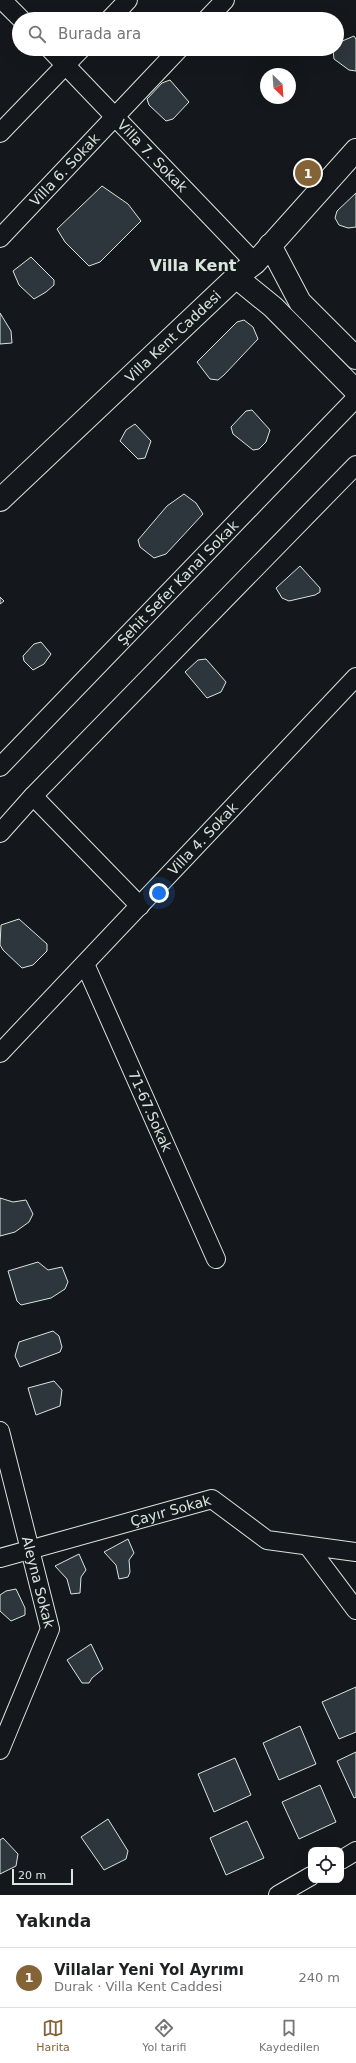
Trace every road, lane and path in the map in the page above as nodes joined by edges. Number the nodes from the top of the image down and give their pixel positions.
1 (2, 0) edge
2 (128, 0) edge
3 (225, 0) edge
4 (13, 12) edge
5 (117, 12) edge
6 (214, 12) edge
7 (57, 56) edge
8 (74, 56) edge
9 (172, 56) edge
10 (66, 65) junction
11 (115, 117) junction
12 (0, 133) edge
13 (356, 150) edge
14 (0, 238) edge
15 (270, 245) junction
16 (255, 263) junction
17 (236, 277) junction
18 (356, 358) edge
19 (356, 391) edge
20 (356, 398) edge
21 (356, 465) edge
22 (0, 500) edge
23 (356, 677) edge
24 (0, 767) edge
25 (33, 796) junction
26 (0, 833) edge
27 (140, 906) junction
28 (85, 964) junction
29 (0, 1053) edge
30 (216, 1259) dead end
31 (0, 1431) edge
32 (308, 1546) junction
33 (30, 1549) junction
34 (356, 1552) edge
35 (0, 1558) edge
36 (356, 1610) edge
37 (0, 1750) edge
38 (356, 1851) edge
39 (344, 1858) edge
40 (308, 1878) edge
41 (278, 1895) edge

1 - 4 street
2 - 5 street
3 - 6 street
7 - 10 street, Villa 7. Sokak
8 - 10 street
9 - 11 street, Villa 6. Sokak
10 - 11 street, Villa 7. Sokak
10 - 12 street
11 - 14 street, Villa 6. Sokak
11 - 16 street, Villa 7. Sokak
13 - 15 street, Villa Kent Caddesi
15 - 16 street, Villa Kent Caddesi
15 - 18 street
16 - 17 street, Villa Kent Caddesi
17 - 19 street
17 - 22 street, Villa Kent Caddesi
20 - 24 street, Şehit Sefer Kanal Sokak
21 - 25 street
23 - 27 street, Villa 4. Sokak
25 - 26 street
25 - 27 street
27 - 28 street, Villa 4. Sokak
28 - 29 street, Villa 4. Sokak
28 - 30 street, 71-67.Sokak
31 - 33 street, Aleyna Sokak
32 - 33 street, Çayır Sokak
32 - 34 street, Çayır Sokak
32 - 36 street
33 - 35 street, Çayır Sokak
33 - 37 street, Aleyna Sokak
38 - 39 street
40 - 41 street

